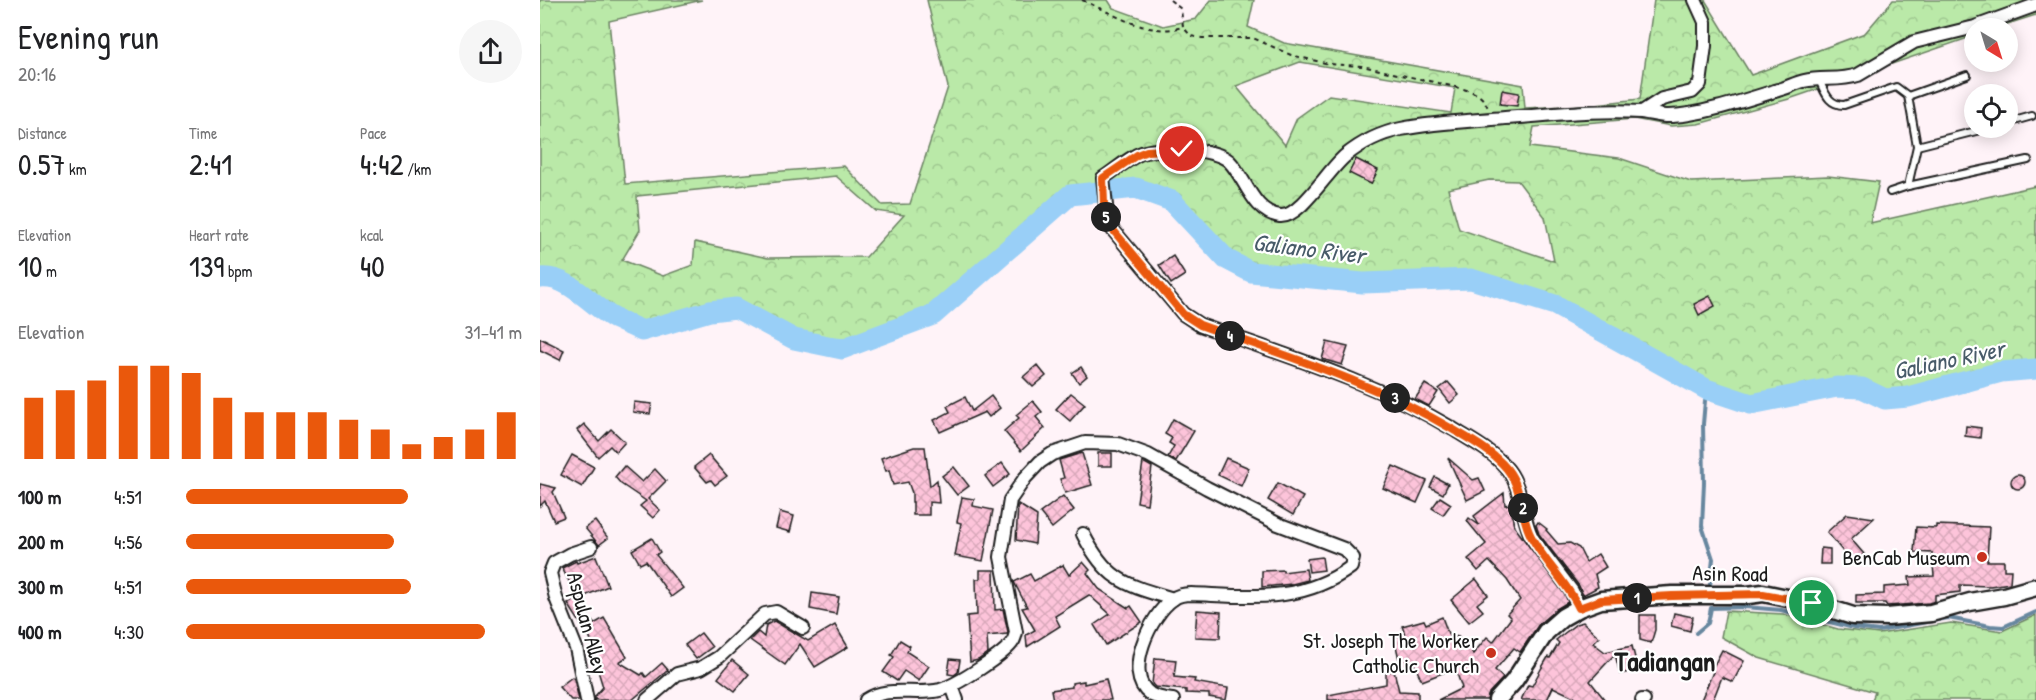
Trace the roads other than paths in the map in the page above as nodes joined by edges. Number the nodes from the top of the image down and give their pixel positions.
1 (1695, 0) edge
2 (2036, 5) edge
3 (1967, 75) dead end
4 (1818, 79) junction
5 (1908, 96) junction
6 (1642, 112) junction
7 (2032, 117) dead end
8 (2018, 120) edge
9 (1964, 134) edge
10 (1917, 146) junction
11 (2028, 160) dead end
12 (1908, 186) junction
13 (1890, 192) dead end
14 (1083, 534) dead end
15 (591, 547) dead end
16 (2036, 587) edge
17 (1173, 598) junction
18 (1579, 608) junction
19 (803, 628) dead end
20 (952, 686) junction
21 (587, 700) edge
22 (647, 700) edge
23 (866, 700) edge
24 (957, 700) edge
25 (1173, 700) edge
26 (1497, 700) edge

1 - 6 street
2 - 4 street
3 - 5 lane
4 - 5 lane
4 - 6 street
5 - 10 lane
6 - 18 street
7 - 8 lane
9 - 10 lane
10 - 12 lane
11 - 12 lane
12 - 13 lane
14 - 17 street
15 - 21 street, Aspulan Alley
16 - 18 main road, Asin Road
17 - 20 street
17 - 25 street
18 - 26 main road, Asin Road
19 - 22 street
20 - 23 street
20 - 24 street

